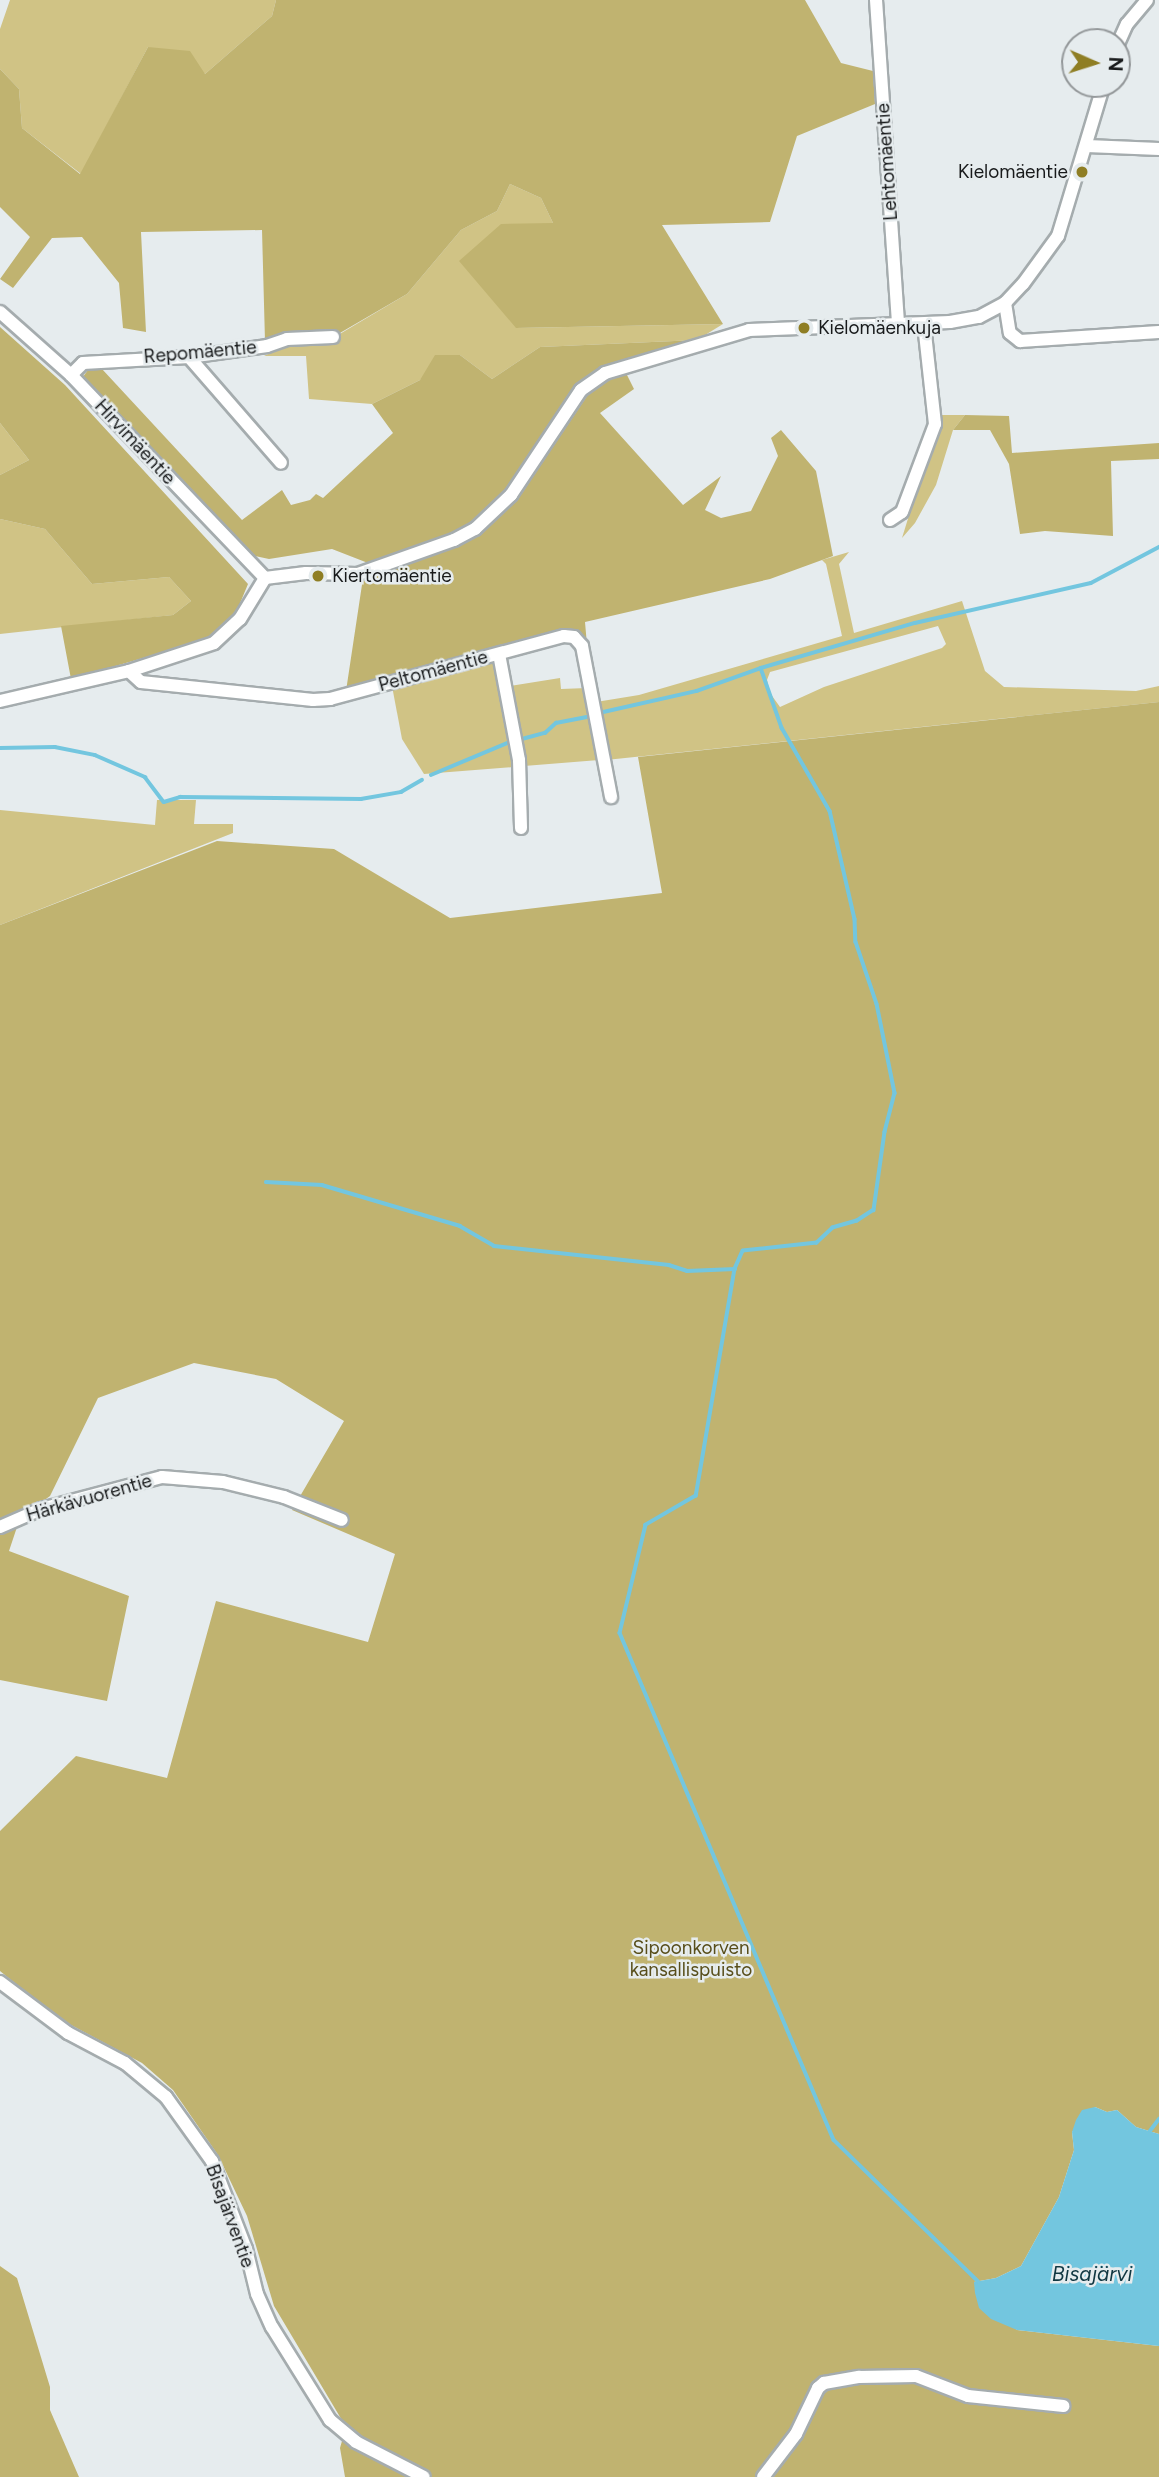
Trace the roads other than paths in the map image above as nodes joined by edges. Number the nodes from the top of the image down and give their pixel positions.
1 (876, 0) edge
2 (1147, 0) edge
3 (1125, 28) edge
4 (1100, 98) edge
5 (1087, 146) junction
6 (1159, 149) edge
7 (1005, 303) junction
8 (0, 312) edge
9 (898, 324) junction
10 (924, 324) junction
11 (1159, 332) edge
12 (333, 337) dead end
13 (189, 356) junction
14 (72, 375) junction
15 (281, 463) dead end
16 (890, 520) dead end
17 (265, 578) junction
18 (499, 654) junction
19 (130, 671) junction
20 (0, 701) edge
21 (611, 797) dead end
22 (521, 828) dead end
23 (342, 1520) dead end
24 (0, 1527) edge
25 (0, 1982) edge
26 (1063, 2406) dead end
27 (424, 2477) edge
28 (763, 2477) edge

1 - 9 street, Lehtomäentie
2 - 3 street
4 - 5 street
5 - 6 street
5 - 7 street
7 - 10 street
7 - 11 street
8 - 14 street, Hirvimäentie
9 - 10 street
9 - 17 street
10 - 16 street
12 - 13 street, Repomäentie
13 - 14 street, Repomäentie
13 - 15 street
14 - 17 street, Hirvimäentie
17 - 19 street
18 - 19 street, Peltomäentie
18 - 21 street, Peltomäentie
18 - 22 street
19 - 20 street
23 - 24 street, Härkävuorentie
25 - 27 street, Bisajärventie
26 - 28 street

